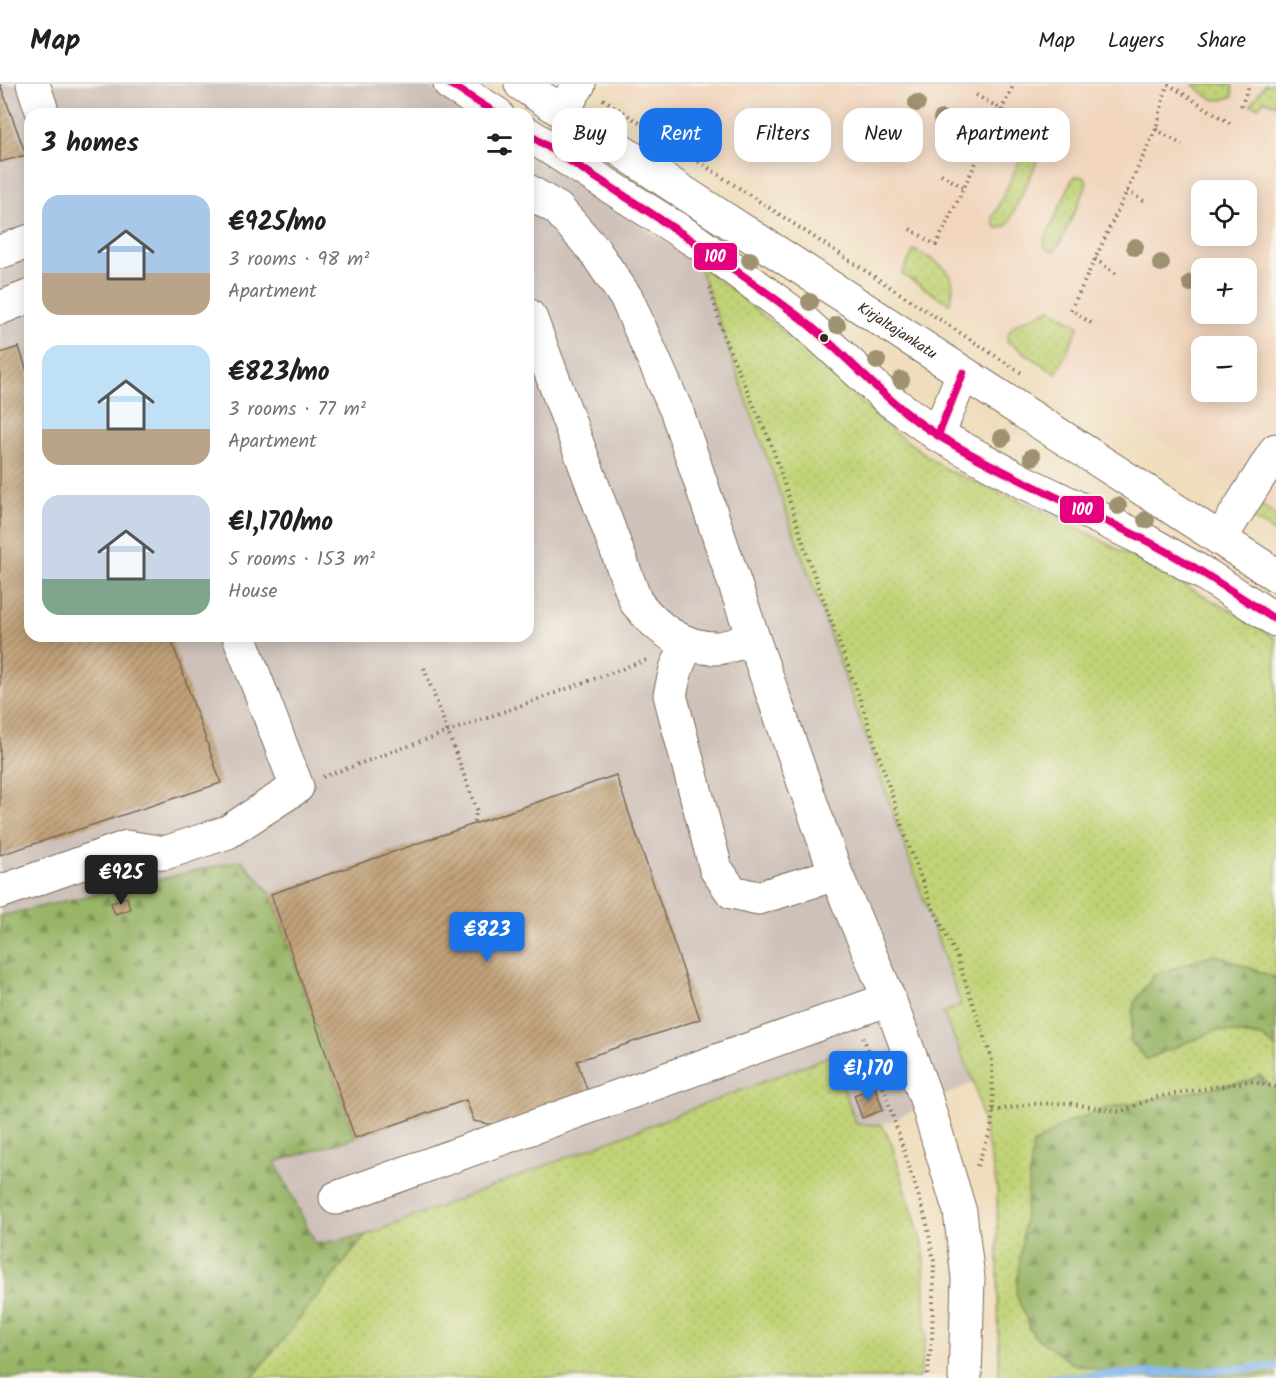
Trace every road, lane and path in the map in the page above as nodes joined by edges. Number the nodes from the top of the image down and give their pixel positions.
1 (33, 84) edge
2 (450, 84) edge
3 (521, 84) edge
4 (1014, 84) edge
5 (1168, 84) edge
6 (1250, 84) edge
7 (976, 95) dead end
8 (580, 97) edge
9 (1241, 106) dead end
10 (41, 108) edge
11 (488, 108) edge
12 (999, 108) edge
13 (1004, 108) edge
14 (1231, 124) dead end
15 (1156, 129) junction
16 (534, 138) edge
17 (1182, 145) dead end
18 (977, 162) edge
19 (940, 174) dead end
20 (964, 188) junction
21 (1127, 191) junction
22 (534, 195) edge
23 (1147, 203) dead end
24 (910, 229) dead end
25 (24, 243) edge
26 (0, 252) edge
27 (1095, 259) junction
28 (1118, 275) dead end
29 (710, 287) dead end
30 (24, 298) edge
31 (0, 308) edge
32 (1091, 323) dead end
33 (534, 327) edge
34 (963, 373) junction
35 (1029, 378) dead end
36 (938, 435) junction
37 (1276, 450) edge
38 (1220, 539) junction
39 (1276, 575) edge
40 (1276, 620) edge
41 (753, 639) junction
42 (241, 642) edge
43 (687, 644) junction
44 (424, 668) dead end
45 (448, 731) junction
46 (297, 787) junction
47 (473, 825) dead end
48 (836, 874) junction
49 (0, 892) edge
50 (889, 999) junction
51 (853, 1012) junction
52 (1276, 1087) edge
53 (993, 1111) junction
54 (975, 1171) dead end
55 (336, 1198) dead end
56 (927, 1378) edge
57 (965, 1378) edge

1 - 10 street
2 - 11 street
3 - 8 street, Kirjaltajankatu
4 - 13 path
5 - 14 path
5 - 15 path
6 - 9 path
7 - 12 path
8 - 34 street, Kirjaltajankatu
8 - 35 path
15 - 17 path
15 - 21 path
16 - 36 street
18 - 20 path
19 - 20 path
20 - 24 path
21 - 23 path
21 - 27 path
22 - 41 street
25 - 26 street
27 - 28 path
27 - 32 path
29 - 53 path
30 - 31 street
33 - 43 street
34 - 36 street
34 - 38 street, Kirjaltajankatu
36 - 40 street
37 - 38 street
38 - 39 street, Kirjaltajankatu
41 - 43 street
41 - 48 street
42 - 46 street
43 - 45 path
43 - 48 street
44 - 45 path
45 - 46 path
45 - 47 path
46 - 49 street
48 - 50 street
50 - 51 street
50 - 57 street
51 - 55 street
51 - 56 path
52 - 53 path
53 - 54 path

